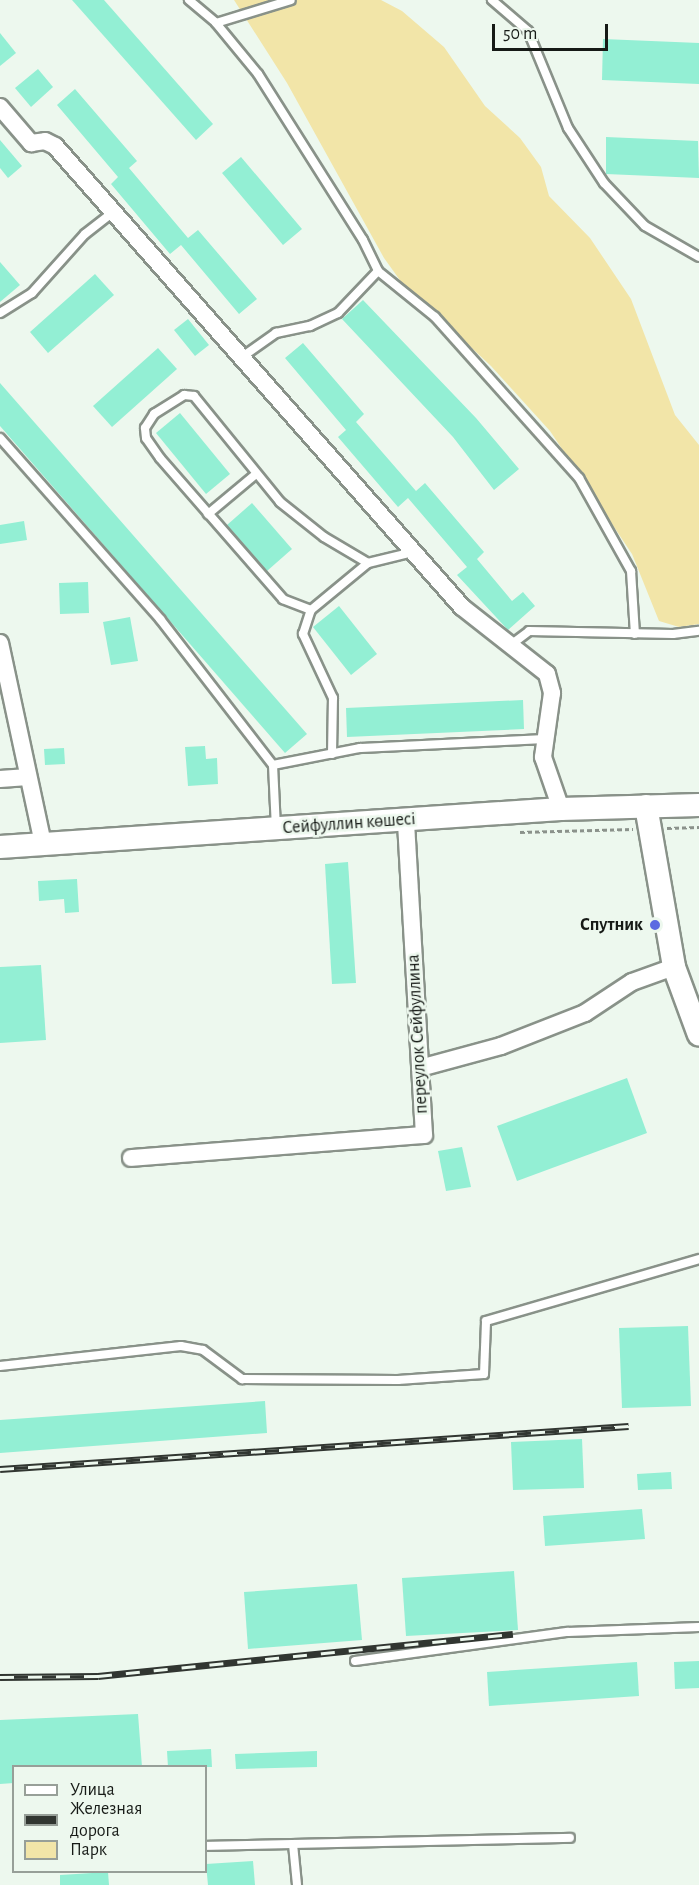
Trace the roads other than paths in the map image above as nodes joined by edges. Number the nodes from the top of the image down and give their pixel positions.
1 (189, 0) edge
2 (291, 0) edge
3 (492, 0) edge
4 (216, 23) junction
5 (0, 108) edge
6 (112, 213) junction
7 (699, 257) edge
8 (378, 271) junction
9 (0, 313) edge
10 (242, 357) junction
11 (0, 438) edge
12 (256, 474) junction
13 (208, 514) junction
14 (413, 552) junction
15 (368, 563) junction
16 (311, 610) junction
17 (699, 631) edge
18 (635, 634) junction
19 (0, 643) edge
20 (512, 644) junction
21 (546, 739) junction
22 (332, 754) junction
23 (273, 765) junction
24 (28, 777) junction
25 (0, 779) edge
26 (699, 805) edge
27 (646, 806) junction
28 (561, 809) junction
29 (406, 820) junction
30 (276, 828) junction
31 (43, 844) junction
32 (0, 847) edge
33 (674, 967) junction
34 (697, 1023) edge
35 (420, 1068) junction
36 (131, 1158) dead end
37 (699, 1259) edge
38 (0, 1366) edge
39 (699, 1627) edge
40 (355, 1661) dead end
41 (570, 1838) dead end
42 (293, 1844) junction
43 (207, 1846) edge
44 (297, 1885) edge

1 - 4 lane
2 - 4 lane
3 - 7 lane
4 - 8 lane
5 - 6 street
6 - 9 lane
6 - 10 street
8 - 10 lane
8 - 18 lane
10 - 14 street
11 - 23 lane
12 - 13 lane
12 - 13 lane
12 - 15 lane
13 - 16 lane
14 - 15 lane
14 - 20 street
15 - 16 lane
16 - 22 lane
17 - 18 lane
18 - 20 lane
19 - 24 street
20 - 21 street
21 - 22 lane
21 - 28 street
22 - 23 lane
23 - 30 lane
24 - 25 street
24 - 31 street
26 - 27 main road, Сейфуллин көшесі
27 - 28 main road, Сейфуллин көшесі
27 - 33 main road
28 - 29 main road, Сейфуллин көшесі
29 - 30 main road, Сейфуллин көшесі
29 - 35 street, переулок Сейфуллина
30 - 31 main road, Сейфуллин көшесі
31 - 32 main road, Сейфуллин көшесі
33 - 34 main road
33 - 35 street
35 - 36 street, переулок Сейфуллина
37 - 38 lane
39 - 40 lane
41 - 42 lane
42 - 43 lane
42 - 44 lane

